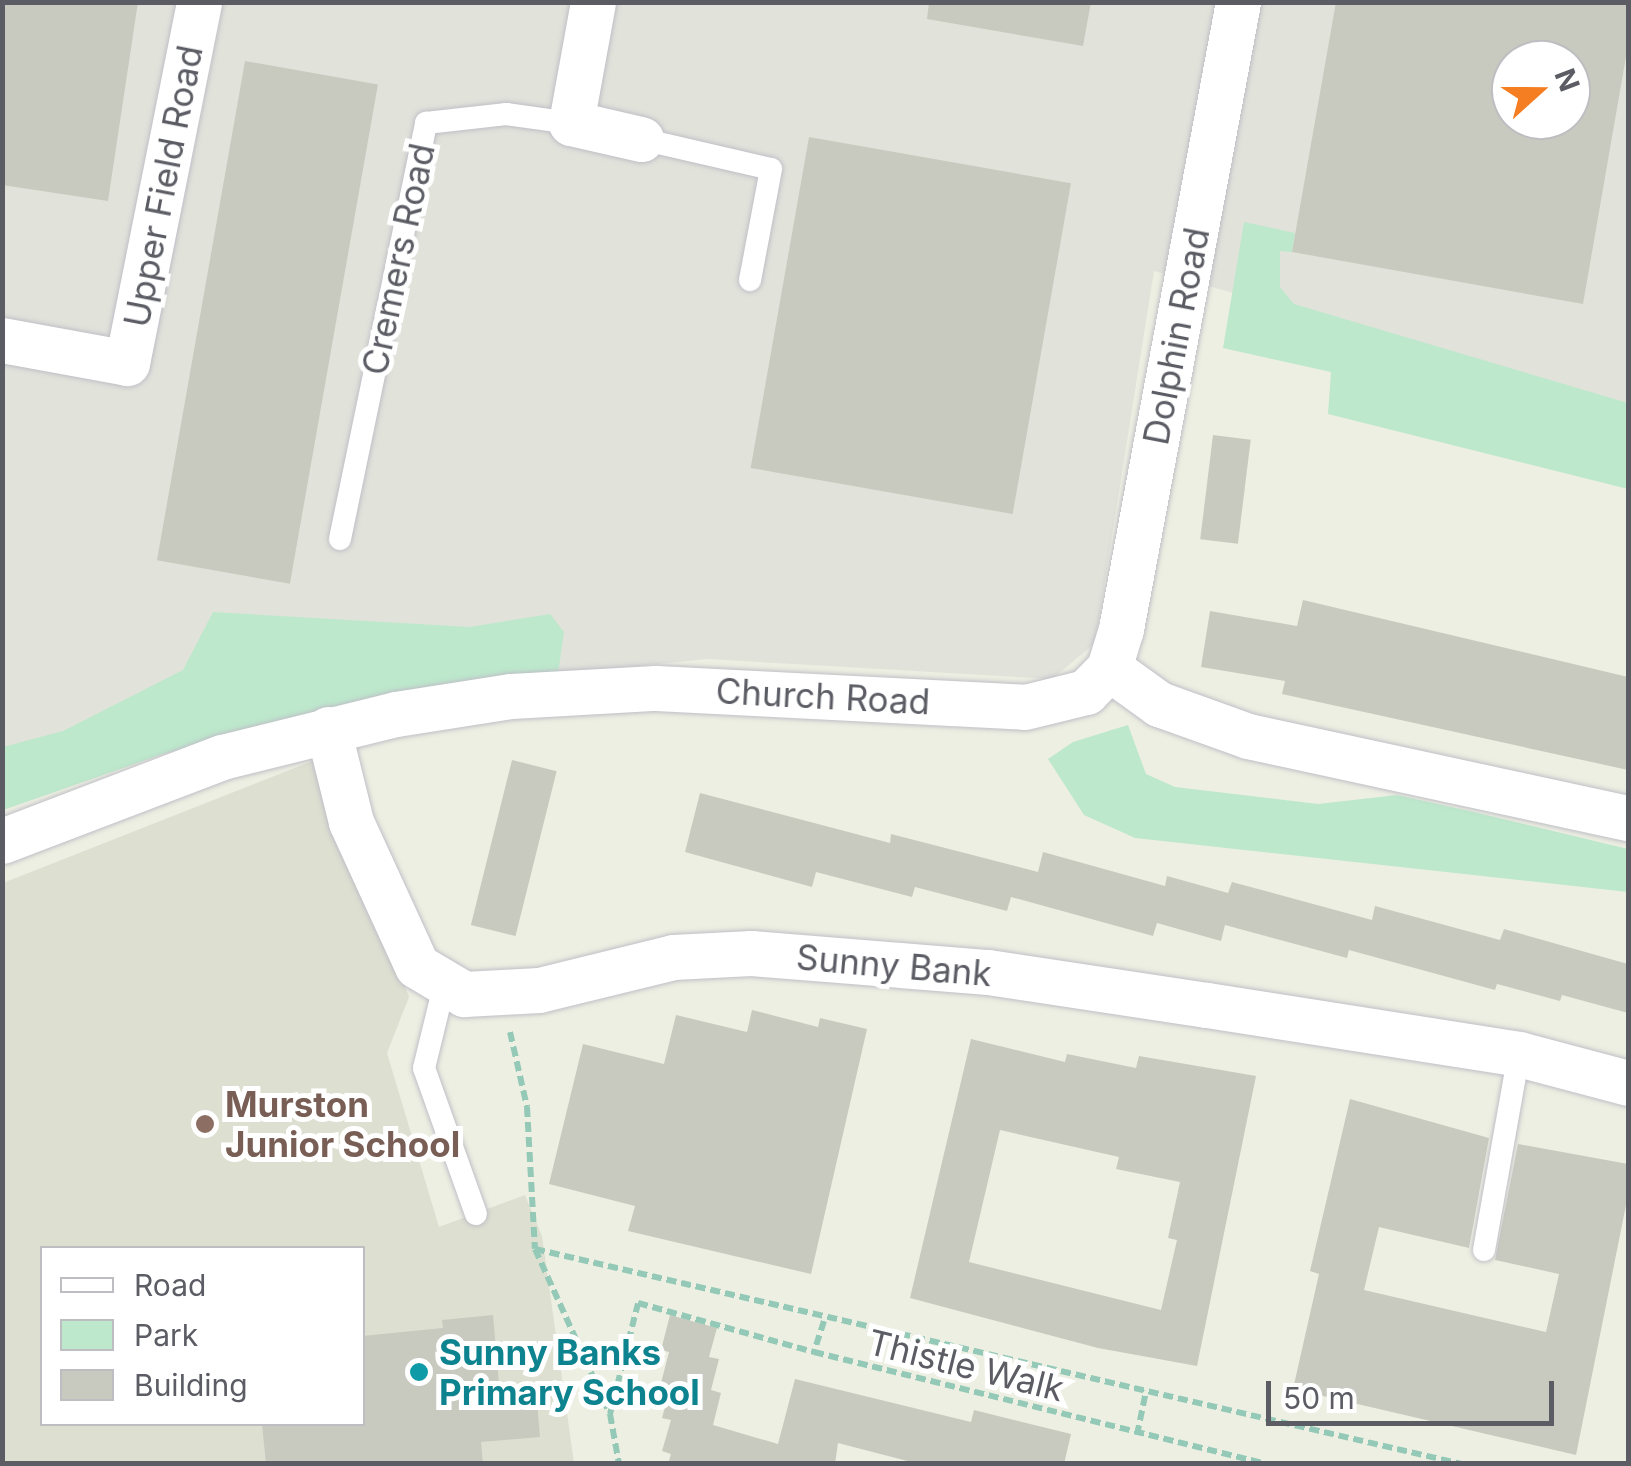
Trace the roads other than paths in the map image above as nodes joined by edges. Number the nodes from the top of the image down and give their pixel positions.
1 (199, 2) edge
2 (594, 2) edge
3 (1238, 2) edge
4 (572, 123) junction
5 (641, 139) joint
6 (750, 280) dead end
7 (2, 340) edge
8 (340, 540) dead end
9 (1108, 668) junction
10 (328, 729) junction
11 (1628, 818) edge
12 (2, 841) edge
13 (445, 982) junction
14 (1520, 1054) junction
15 (1628, 1082) edge
16 (476, 1214) dead end
17 (1484, 1250) dead end

1 - 7 street, Upper Field Road
2 - 4 street
3 - 9 street, Dolphin Road
4 - 5 street, Cremers Road
4 - 8 lane, Cremers Road
5 - 6 lane
9 - 10 street, Church Road
9 - 11 street
10 - 12 street, Church Road
10 - 13 street, Sunny Bank
13 - 14 street, Sunny Bank
13 - 16 lane
14 - 15 street, Sunny Bank
14 - 17 lane

